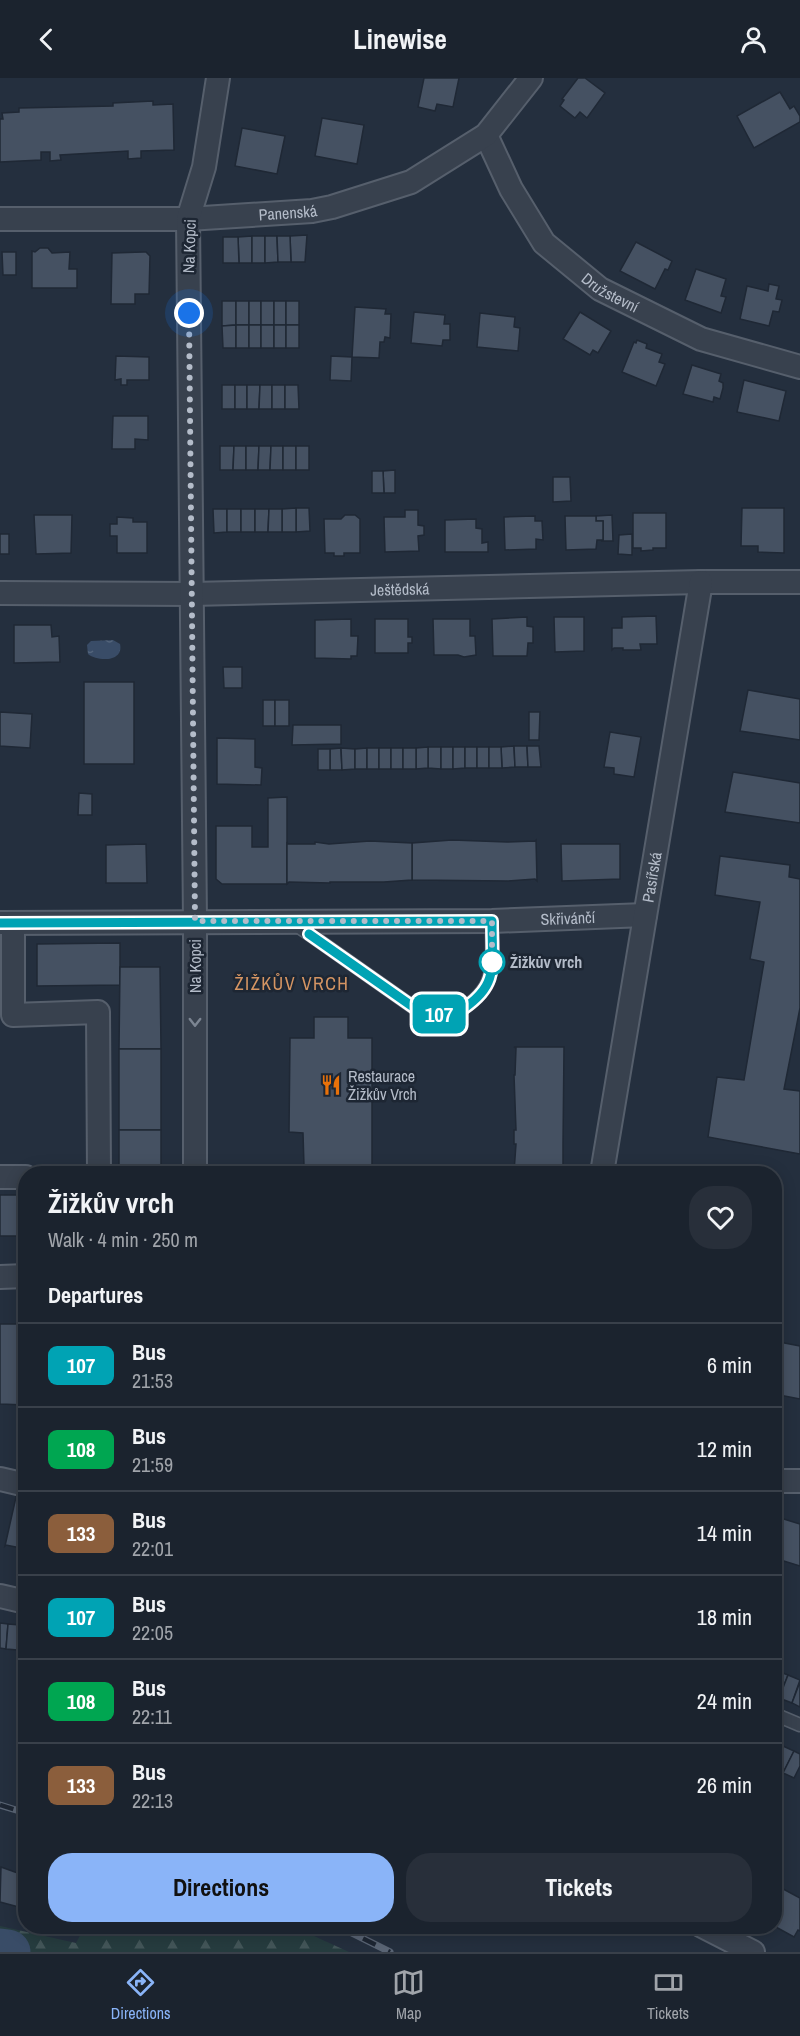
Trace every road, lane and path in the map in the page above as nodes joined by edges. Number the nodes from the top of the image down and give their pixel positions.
1 (218, 78) edge
2 (531, 78) edge
3 (486, 135) junction
4 (0, 219) edge
5 (188, 219) junction
6 (800, 367) edge
7 (701, 582) junction
8 (800, 582) edge
9 (0, 593) edge
10 (192, 594) junction
11 (645, 915) junction
12 (195, 921) junction
13 (291, 921) junction
14 (492, 921) junction
15 (6, 923) edge
16 (99, 1166) edge
17 (195, 1166) edge
18 (603, 1166) edge
19 (0, 1177) edge
20 (18, 1178) edge
21 (18, 1276) edge
22 (0, 1277) edge
23 (0, 1479) edge
24 (782, 1481) edge
25 (800, 1481) edge
26 (18, 1483) edge
27 (0, 1596) edge
28 (18, 1600) edge
29 (782, 1717) edge
30 (800, 1725) edge
31 (718, 1934) edge
32 (753, 1952) edge

1 - 5 street, Na Kopci
2 - 3 street, Panenská
3 - 5 street, Panenská
3 - 6 street, Družstevní
4 - 5 street, Panenská
5 - 10 street, Na Kopci
7 - 8 street, Ještědská
7 - 10 street, Ještědská
7 - 11 street, Pasířská
9 - 10 street, Ještědská
10 - 12 street, Na Kopci
11 - 14 street, Skřivánčí
11 - 18 street, Pasířská
12 - 13 street, Skřivánčí
12 - 15 street, Skřivánčí
12 -> 17 street, Na Kopci
13 - 14 street, Skřivánčí
13 - 14 lane
15 - 16 street
19 - 20 street
21 - 22 street
23 - 26 street
24 - 25 street
27 - 28 street
29 - 30 lane
31 - 32 street

